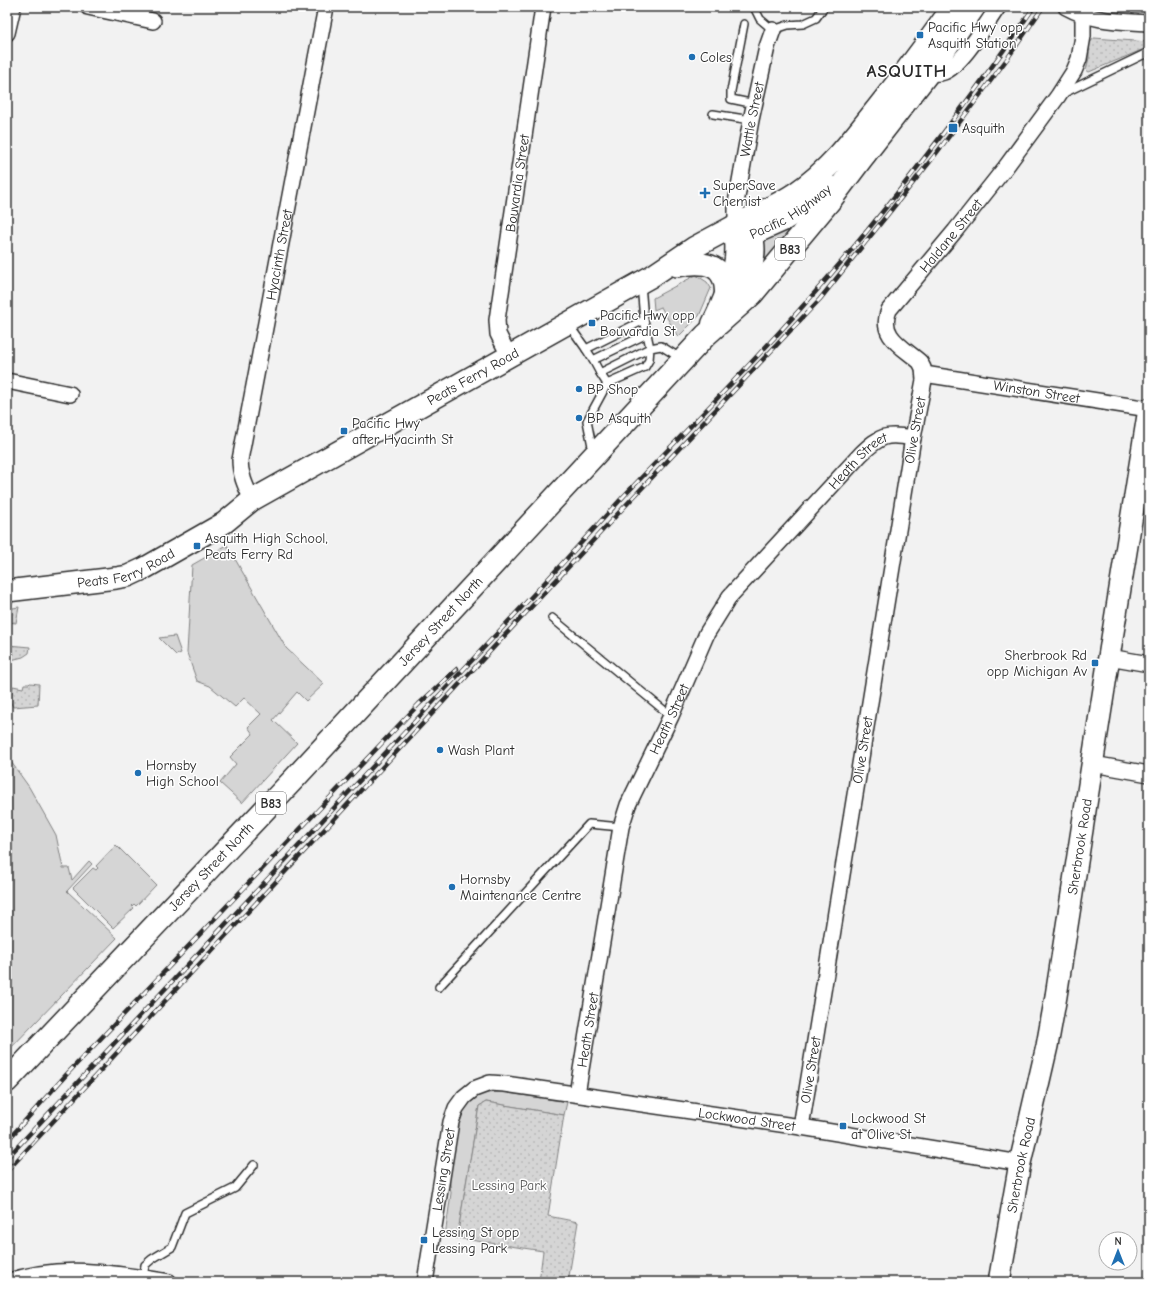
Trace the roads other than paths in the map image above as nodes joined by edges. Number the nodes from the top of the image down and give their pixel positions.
1 (13, 7) edge
2 (88, 7) edge
3 (326, 7) edge
4 (543, 7) edge
5 (754, 7) edge
6 (824, 7) edge
7 (953, 7) edge
8 (974, 7) edge
9 (998, 7) edge
10 (1073, 11) edge
11 (153, 20) dead end
12 (1149, 23) edge
13 (744, 24) dead end
14 (773, 30) junction
15 (7, 33) edge
16 (1149, 52) edge
17 (920, 68) junction
18 (1058, 96) junction
19 (755, 104) junction
20 (713, 114) dead end
21 (751, 120) junction
22 (865, 154) junction
23 (741, 226) junction
24 (677, 266) junction
25 (647, 279) junction
26 (726, 309) junction
27 (644, 320) junction
28 (567, 324) junction
29 (647, 334) junction
30 (650, 348) junction
31 (586, 349) junction
32 (509, 356) junction
33 (593, 360) junction
34 (683, 360) junction
35 (600, 373) junction
36 (924, 374) junction
37 (7, 381) edge
38 (607, 384) junction
39 (70, 394) dead end
40 (1149, 409) edge
41 (914, 438) junction
42 (594, 455) junction
43 (1143, 482) edge
44 (252, 500) junction
45 (7, 580) edge
46 (7, 591) edge
47 (552, 618) dead end
48 (1109, 657) junction
49 (1149, 664) edge
50 (671, 716) junction
51 (1092, 764) junction
52 (1149, 774) edge
53 (622, 827) junction
54 (439, 987) dead end
55 (7, 1081) edge
56 (474, 1089) joint
57 (577, 1094) junction
58 (800, 1127) junction
59 (1020, 1163) junction
60 (254, 1165) dead end
61 (143, 1278) junction
62 (7, 1282) edge
63 (169, 1282) edge
64 (425, 1282) edge
65 (999, 1282) edge

1 - 15 street
2 - 11 street
3 - 44 street, Hyacinth Street
4 - 32 street, Bouvardia Street
5 - 14 lane
6 - 14 lane
7 - 17 main road, Pacific Highway / B83
8 - 17 main road, Pacific Highway / B83
9 - 17 street
10 - 12 street
10 - 18 street, Haldane Street
13 - 19 lane
14 - 19 street, Wattle Street
16 - 18 lane, Haldane Street
17 - 22 main road, Pacific Highway / B83
17 - 23 main road, Pacific Highway / B83
18 - 36 street, Haldane Street
19 - 21 street, Wattle Street
20 - 21 lane
21 - 23 street, Wattle Street
22 - 23 main road, Pacific Highway / B83
22 - 26 main road, Jersey Street North / B83
23 - 24 main road, Peats Ferry Road
23 - 25 main road, Peats Ferry Road
23 - 26 main road, B83
24 - 25 main road, Peats Ferry Road
24 - 26 main road
25 - 27 lane
25 - 28 main road, Peats Ferry Road
26 - 34 main road, Jersey Street North / B83
27 - 29 lane
27 - 31 lane
28 - 31 lane
28 - 32 main road, Peats Ferry Road
29 - 30 lane
29 - 33 lane
30 - 34 lane
30 - 35 lane
30 - 38 lane
31 - 33 lane
32 - 44 main road, Peats Ferry Road
33 - 35 lane
34 - 42 main road, Jersey Street North / B83
35 - 38 lane
36 - 40 street, Winston Street
36 - 41 street, Olive Street
37 - 39 street
38 - 42 lane
40 - 43 main road, Sherbrook Road
41 - 50 street, Heath Street
41 - 58 street, Olive Street
42 - 55 main road, Jersey Street North / B83
43 - 48 main road, Sherbrook Road
44 - 45 main road, Peats Ferry Road
44 - 46 main road, Peats Ferry Road
47 - 50 lane
48 - 49 street
48 - 51 main road, Sherbrook Road
50 - 53 street, Heath Street
51 - 52 street
51 - 59 main road, Sherbrook Road
53 - 54 lane
53 - 57 street, Heath Street
56 - 57 street, Lockwood Street
56 - 64 street, Lessing Street
57 - 58 street, Lockwood Street
58 - 59 street, Lockwood Street
59 - 65 main road, Sherbrook Road
60 - 61 lane
61 - 62 street
61 - 63 street

